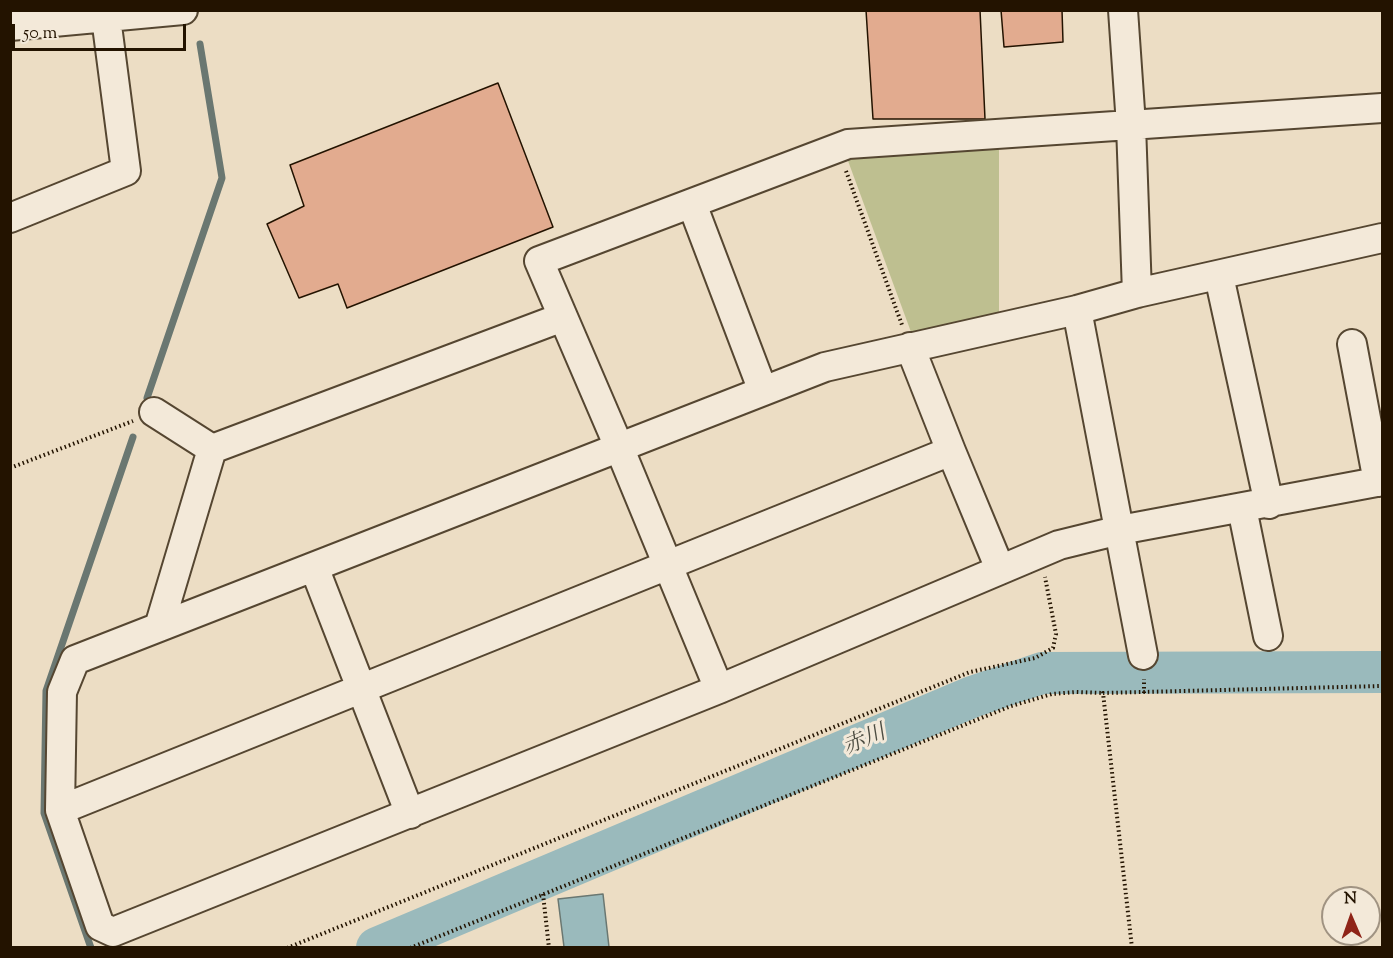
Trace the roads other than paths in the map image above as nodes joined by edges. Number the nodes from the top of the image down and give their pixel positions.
1 (183, 10) edge
2 (1123, 10) edge
3 (106, 14) edge
4 (10, 27) edge
5 (1383, 108) edge
6 (1131, 125) junction
7 (692, 204) junction
8 (10, 218) edge
9 (1383, 238) edge
10 (1219, 276) junction
11 (1137, 293) junction
12 (1077, 310) junction
13 (563, 317) junction
14 (1352, 344) dead end
15 (910, 347) junction
16 (763, 391) junction
17 (154, 412) road end
18 (619, 447) junction
19 (212, 449) junction
20 (951, 451) junction
21 (1380, 482) edge
22 (1255, 506) junction
23 (1120, 530) junction
24 (668, 565) junction
25 (314, 567) junction
26 (1000, 569) junction
27 (159, 627) junction
28 (1268, 636) dead end
29 (1143, 655) dead end
30 (362, 688) junction
31 (719, 689) junction
32 (60, 810) junction
33 (410, 814) junction
34 (101, 937) edge

1 - 3 street
2 - 6 street
3 - 4 street
3 - 8 street
5 - 6 street
6 - 7 street
6 - 11 street
7 - 13 street
7 - 16 street
9 - 10 street
10 - 11 street
10 - 22 street
11 - 12 street
12 - 15 street
12 - 23 street
13 - 18 street
13 - 19 street
14 - 21 street
15 - 16 street
15 - 20 street
16 - 18 street
17 - 19 street
18 - 24 street
18 - 25 street
19 - 27 street
20 - 24 street
20 - 26 street
21 - 22 street
22 - 23 street
22 - 28 street
23 - 26 street
23 - 29 street
24 - 30 street
24 - 31 street
25 - 27 street
25 - 30 street
26 - 31 street
27 - 32 street
30 - 32 street
30 - 33 street
31 - 33 street
32 - 34 street
33 - 34 street

